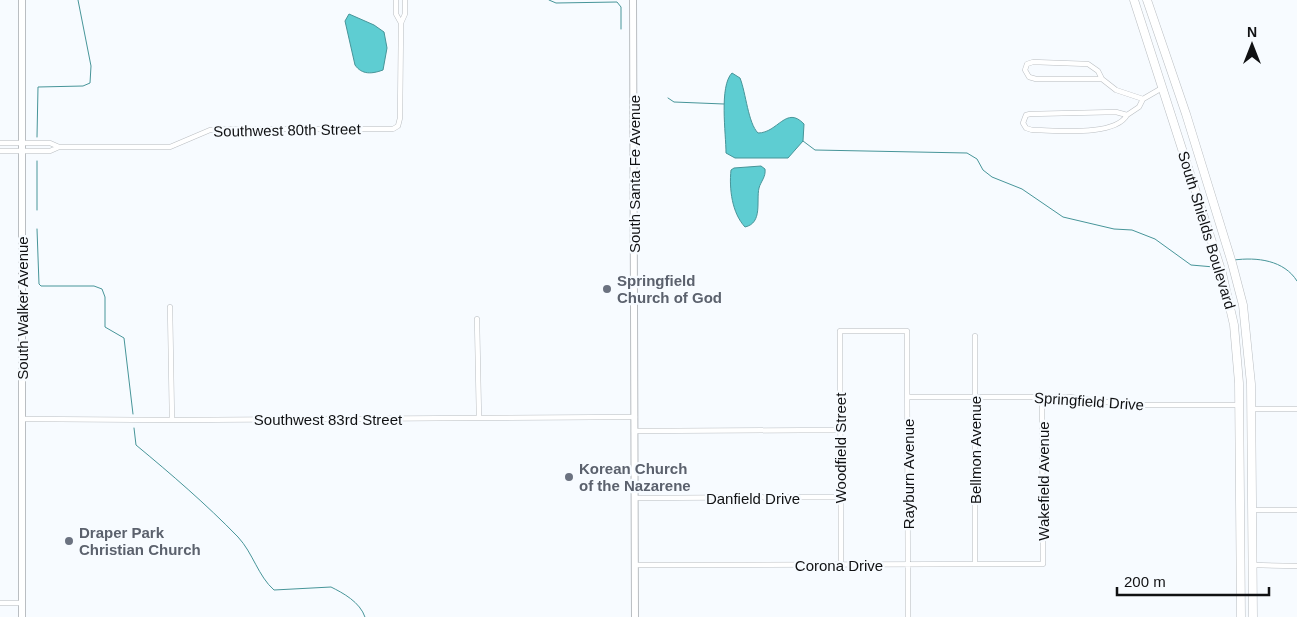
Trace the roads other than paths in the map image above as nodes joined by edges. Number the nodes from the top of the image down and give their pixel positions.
1 (22, 0) edge
2 (396, 0) edge
3 (405, 0) edge
4 (633, 0) edge
5 (1134, 0) edge
6 (1147, 0) edge
7 (401, 23) junction
8 (1102, 80) junction
9 (1162, 88) junction
10 (1143, 99) junction
11 (1127, 115) junction
12 (0, 143) edge
13 (22, 143) junction
14 (59, 148) junction
15 (0, 151) edge
16 (22, 151) junction
17 (1212, 203) junction
18 (1201, 207) junction
19 (170, 307) dead end
20 (477, 319) dead end
21 (907, 331) joint
22 (975, 336) dead end
23 (975, 397) junction
24 (1042, 397) junction
25 (908, 398) junction
26 (1240, 405) junction
27 (1297, 409) edge
28 (1251, 410) junction
29 (635, 417) junction
30 (479, 418) junction
31 (22, 419) junction
32 (172, 420) junction
33 (840, 430) junction
34 (634, 431) junction
35 (635, 498) junction
36 (840, 498) junction
37 (1252, 510) junction
38 (1297, 510) edge
39 (975, 564) junction
40 (1043, 564) joint
41 (635, 565) junction
42 (841, 565) junction
43 (908, 565) junction
44 (1253, 565) junction
45 (1297, 566) edge
46 (1241, 588) junction
47 (1253, 588) junction
48 (0, 603) edge
49 (22, 603) junction
50 (22, 617) edge
51 (635, 617) edge
52 (908, 617) edge
53 (1241, 617) edge
54 (1253, 617) edge

1 - 13 main road, South Walker Avenue
2 - 7 street
3 - 7 street
4 - 29 main road, South Santa Fe Avenue
5 - 9 main road, South Shields Boulevard
6 - 17 main road, South Shields Boulevard
7 - 14 street, Southwest 80th Street
8 - 8 street
8 - 10 street
9 - 10 street
9 - 18 main road, South Shields Boulevard
10 - 11 street
11 - 11 street
12 - 13 street, Southwest 80th Street
13 - 14 street, Southwest 80th Street
13 - 16 main road, South Walker Avenue
14 - 16 street, Southwest 80th Street
15 - 16 street, Southwest 80th Street
16 - 31 main road, South Walker Avenue
17 - 18 main road
17 - 28 main road, South Shields Boulevard
18 - 26 main road, South Shields Boulevard
19 - 32 street
20 - 30 street
21 - 25 street, Rayburn Avenue
21 - 33 street, Woodfield Street
22 - 23 street, Bellmon Avenue
23 - 24 street, Springfield Drive
23 - 25 street, Springfield Drive
23 - 39 street, Bellmon Avenue
24 - 26 street, Springfield Drive
24 - 40 street, Wakefield Avenue
25 - 43 street, Rayburn Avenue
26 - 28 main road
26 - 46 main road, South Shields Boulevard
27 - 28 street
28 - 37 main road, South Shields Boulevard
29 - 30 street, Southwest 83rd Street
29 - 34 main road, South Santa Fe Avenue
30 - 32 street, Southwest 83rd Street
31 - 32 street, Southwest 83rd Street
31 - 49 main road, South Walker Avenue
33 - 34 street
33 - 36 street, Woodfield Street
34 - 35 main road, South Santa Fe Avenue
35 - 36 street, Danfield Drive
35 - 41 main road, South Santa Fe Avenue
36 - 42 street, Woodfield Street
37 - 38 street
37 - 44 main road, South Shields Boulevard
39 - 40 street, Corona Drive
39 - 43 street, Corona Drive
41 - 42 street, Corona Drive
41 - 51 main road, South Santa Fe Avenue
42 - 43 street, Corona Drive
43 - 52 street, Rayburn Avenue
44 - 45 street
44 - 47 main road, South Shields Boulevard
46 - 47 main road
46 - 53 main road, South Shields Boulevard
47 - 54 main road, South Shields Boulevard
48 - 49 street
49 - 50 main road, South Walker Avenue

